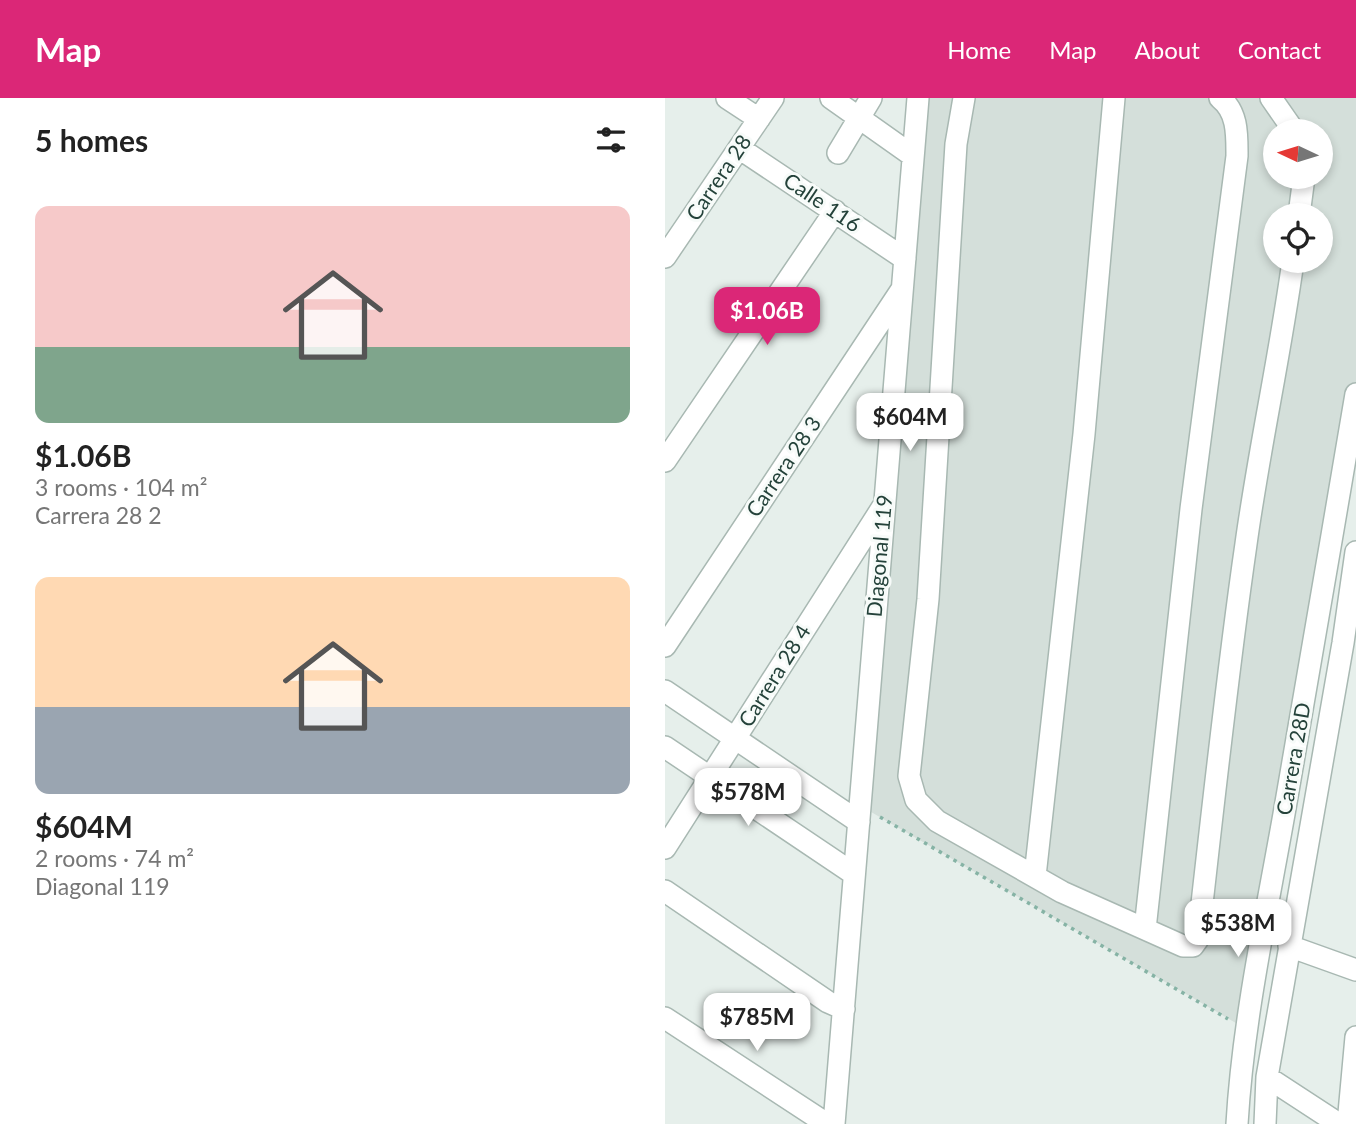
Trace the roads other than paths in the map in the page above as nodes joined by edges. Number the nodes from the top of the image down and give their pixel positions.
1 (727, 98) edge
2 (773, 98) edge
3 (831, 98) edge
4 (871, 98) edge
5 (918, 98) edge
6 (964, 98) edge
7 (1114, 98) edge
8 (1220, 98) edge
9 (1272, 98) edge
10 (859, 117) junction
11 (759, 119) junction
12 (1286, 119) edge
13 (739, 148) junction
14 (838, 153) dead end
15 (913, 156) junction
16 (835, 211) junction
17 (665, 257) edge
18 (905, 259) junction
19 (1291, 273) edge
20 (902, 288) junction
21 (1356, 394) edge
22 (665, 461) edge
23 (885, 503) junction
24 (1356, 552) edge
25 (1350, 644) edge
26 (665, 646) edge
27 (665, 691) edge
28 (735, 738) junction
29 (665, 747) edge
30 (710, 778) junction
31 (859, 813) junction
32 (665, 848) edge
33 (855, 874) junction
34 (1035, 876) junction
35 (665, 891) edge
36 (1145, 929) junction
37 (1289, 946) junction
38 (1356, 970) edge
39 (844, 1009) junction
40 (665, 1018) edge
41 (1356, 1037) edge
42 (1267, 1077) junction
43 (827, 1124) edge
44 (834, 1124) edge
45 (1237, 1124) edge
46 (1265, 1124) edge
47 (1339, 1124) edge
48 (1348, 1124) edge

1 - 11 street
2 - 11 street, Carrera 28
3 - 10 street
4 - 10 street
5 - 15 street, Diagonal 119
6 - 34 street
7 - 34 street
8 - 36 street
9 - 12 street
10 - 14 street
10 - 15 street
11 - 13 street, Carrera 28
13 - 16 street, Calle 116
13 - 17 street, Carrera 28
15 - 18 street, Diagonal 119
16 - 18 street, Calle 116
16 - 22 street
18 - 20 street, Diagonal 119
19 - 36 street
20 - 23 street, Diagonal 119
20 - 26 street, Carrera 28 3
21 - 45 street, Carrera 28D
23 - 28 street, Carrera 28 4
23 - 31 street, Diagonal 119
24 - 25 street, Carrera 28D
25 - 37 street, Carrera 28D
27 - 28 street
28 - 30 street, Carrera 28 4
28 - 31 street
29 - 30 street
30 - 32 street, Carrera 28 4
30 - 33 street
31 - 33 street, Diagonal 119
33 - 39 street, Diagonal 119
34 - 36 street
35 - 39 street
37 - 38 street
37 - 42 street, Carrera 28D
39 - 44 street, Diagonal 119
40 - 43 street
41 - 48 street
42 - 46 street, Carrera 28D
42 - 47 street

